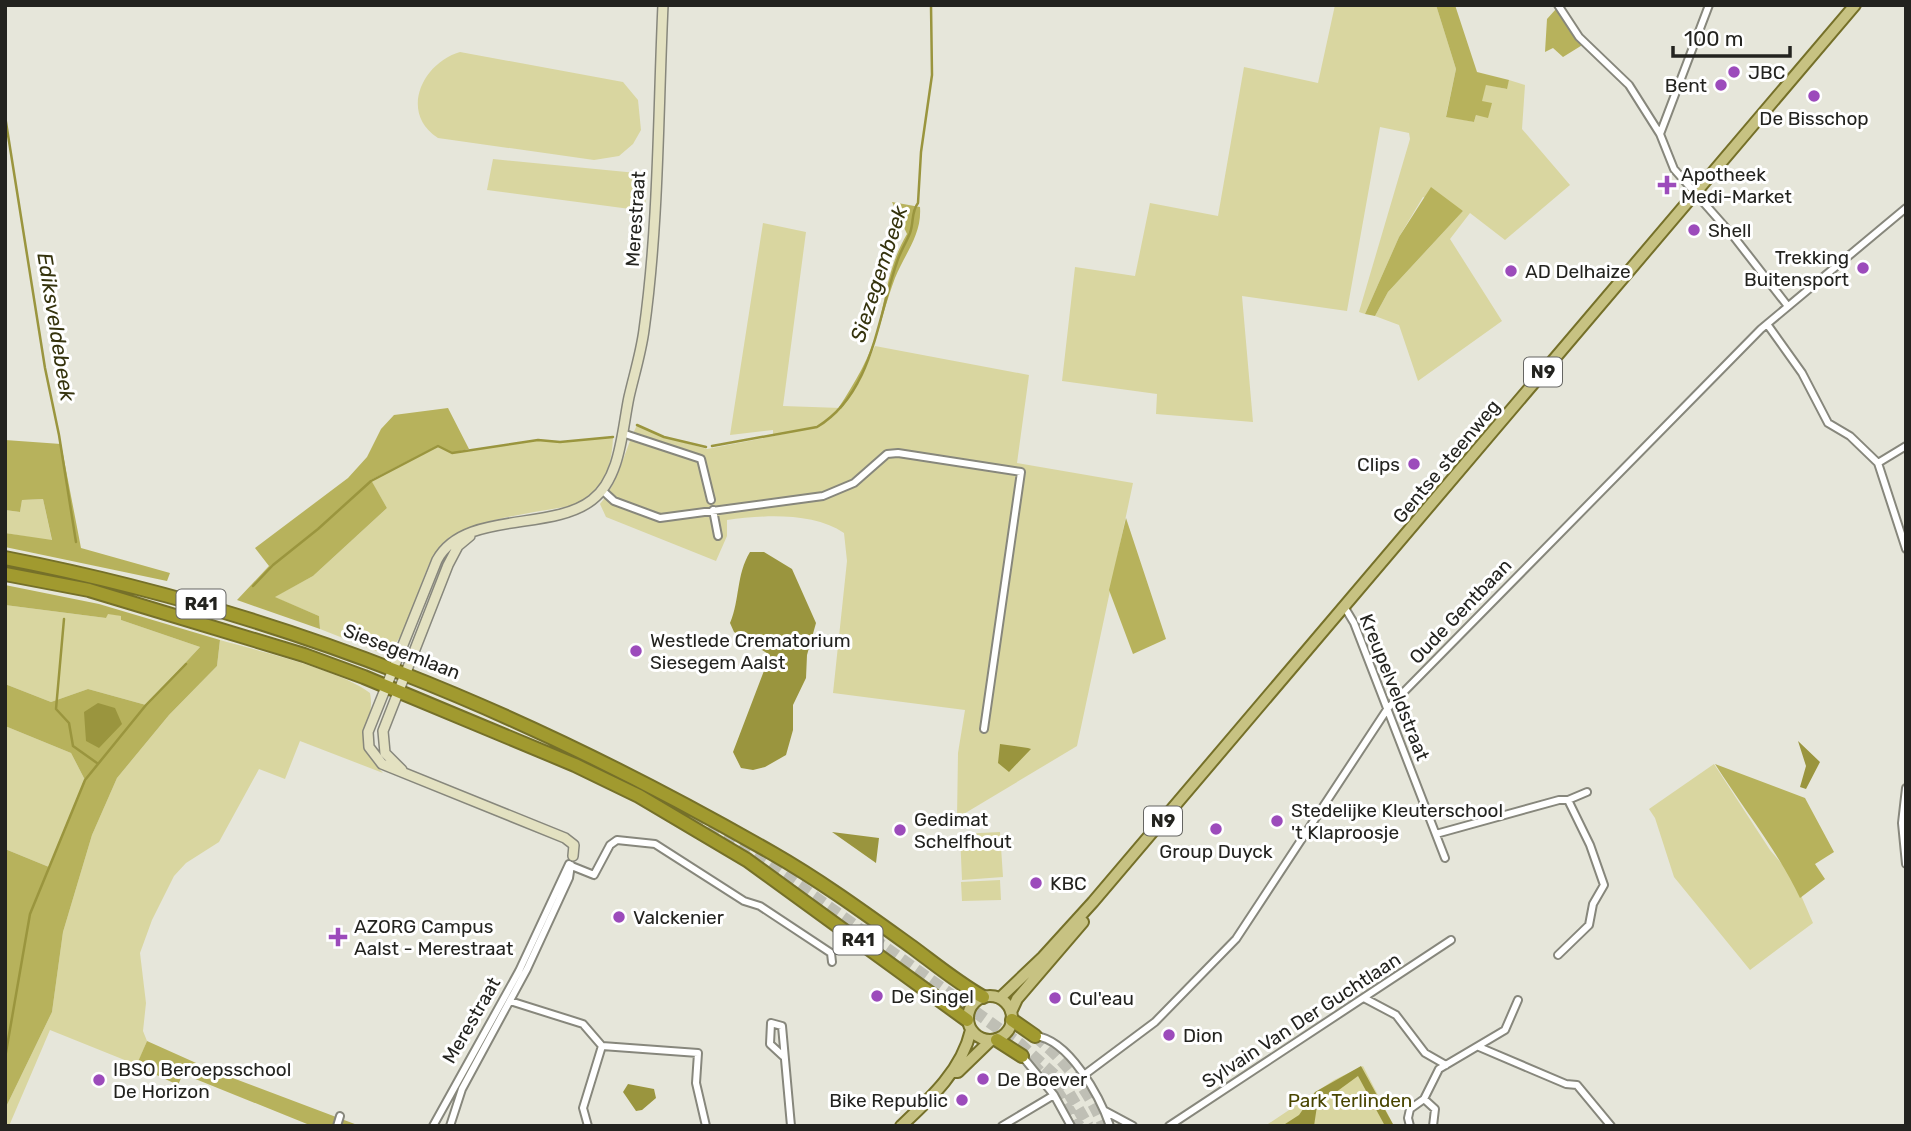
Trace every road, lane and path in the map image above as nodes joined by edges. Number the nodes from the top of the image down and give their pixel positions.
1 (663, 5) edge
2 (1559, 5) edge
3 (1709, 5) edge
4 (1855, 5) edge
5 (1660, 135) junction
6 (1693, 194) junction
7 (1906, 208) edge
8 (1787, 305) junction
9 (1767, 324) junction
10 (622, 433) junction
11 (1906, 446) edge
12 (1878, 463) junction
13 (603, 490) junction
14 (711, 500) dead end
15 (713, 510) junction
16 (480, 530) junction
17 (718, 536) dead end
18 (1906, 549) edge
19 (5, 558) edge
20 (5, 574) edge
21 (1345, 608) junction
22 (393, 667) junction
23 (407, 672) junction
24 (385, 686) junction
25 (399, 692) junction
26 (1388, 708) junction
27 (984, 729) dead end
28 (410, 775) junction
29 (1906, 788) edge
30 (1587, 792) dead end
31 (1568, 800) junction
32 (1436, 834) junction
33 (1445, 858) dead end
34 (571, 862) junction
35 (1906, 864) edge
36 (1090, 906) junction
37 (1451, 940) dead end
38 (1558, 955) dead end
39 (832, 962) dead end
40 (983, 997) junction
41 (1000, 998) junction
42 (1364, 998) junction
43 (1518, 1000) dead end
44 (510, 1001) junction
45 (1012, 1016) junction
46 (969, 1025) junction
47 (1035, 1036) joint
48 (993, 1040) junction
49 (602, 1046) junction
50 (1479, 1047) junction
51 (783, 1056) junction
52 (1022, 1056) joint
53 (1446, 1065) junction
54 (953, 1072) junction
55 (1084, 1075) junction
56 (1054, 1095) junction
57 (1424, 1099) junction
58 (1105, 1111) junction
59 (340, 1116) dead end
60 (337, 1126) edge
61 (433, 1126) edge
62 (450, 1126) edge
63 (587, 1126) edge
64 (706, 1126) edge
65 (791, 1126) edge
66 (901, 1126) edge
67 (1002, 1126) edge
68 (1072, 1126) edge
69 (1110, 1126) edge
70 (1133, 1126) edge
71 (1169, 1126) edge
72 (1410, 1126) edge
73 (1433, 1126) edge
74 (1611, 1126) edge

1 - 10 street, Merestraat
2 - 5 street
3 - 5 street
4 - 6 main road, Gentse steenweg / N9
5 - 6 street
6 - 8 street
6 - 21 main road, Gentse steenweg / N9
7 - 8 street, Oude Gentbaan
8 - 9 street, Oude Gentbaan
9 - 12 street
9 - 26 street, Oude Gentbaan
10 - 13 street, Merestraat
10 - 14 street
11 - 12 street
12 - 18 street
13 - 15 street
13 - 16 street
15 - 17 street
15 - 27 street
16 - 22 street
16 - 23 street
19 - 22 highway, Siesegemlaan / R41
20 - 24 highway, Siesegemlaan / R41
21 - 26 street, Kreupelveldstraat
21 - 36 main road, Gentse steenweg / N9
22 - 23 highway, Siesegemlaan / R41
22 - 24 street
23 - 25 street
23 - 40 highway, Siesegemlaan / R41
24 - 25 highway, Siesegemlaan / R41
24 - 28 street
25 - 28 street
25 - 46 highway, Siesegemlaan / R41
26 - 32 street, Kreupelveldstraat
26 - 55 street, Oude Gentbaan
28 - 34 street
29 - 35 street
30 - 31 street
31 - 32 street
31 - 38 street
32 - 33 street, Kreupelveldstraat
34 - 39 street
34 - 44 street, Merestraat
34 - 61 street, Merestraat
36 - 41 main road, Gentse steenweg / N9
36 - 45 main road, Gentse steenweg / N9
37 - 42 street, Sylvain Van Der Guchtlaan
40 - 41 main road
40 - 46 main road, N9
41 - 45 main road
42 - 53 street
42 - 71 street, Sylvain Van Der Guchtlaan
43 - 50 street
44 - 49 street
44 - 62 street, Merestraat
45 - 47 highway
45 - 48 main road, N9
46 - 48 main road, R41
46 - 54 main road, N9
47 - 55 street
48 - 52 highway, R41
48 - 54 main road, N9
49 - 63 street
49 - 64 street
50 - 53 street
50 - 74 street
51 - 51 street
51 - 65 street
52 - 56 street, R41
53 - 57 street
54 - 66 main road, N9
55 - 58 street
56 - 67 street
56 - 68 street, R41
57 - 72 street
57 - 73 street
58 - 69 street
58 - 70 street
59 - 60 street

